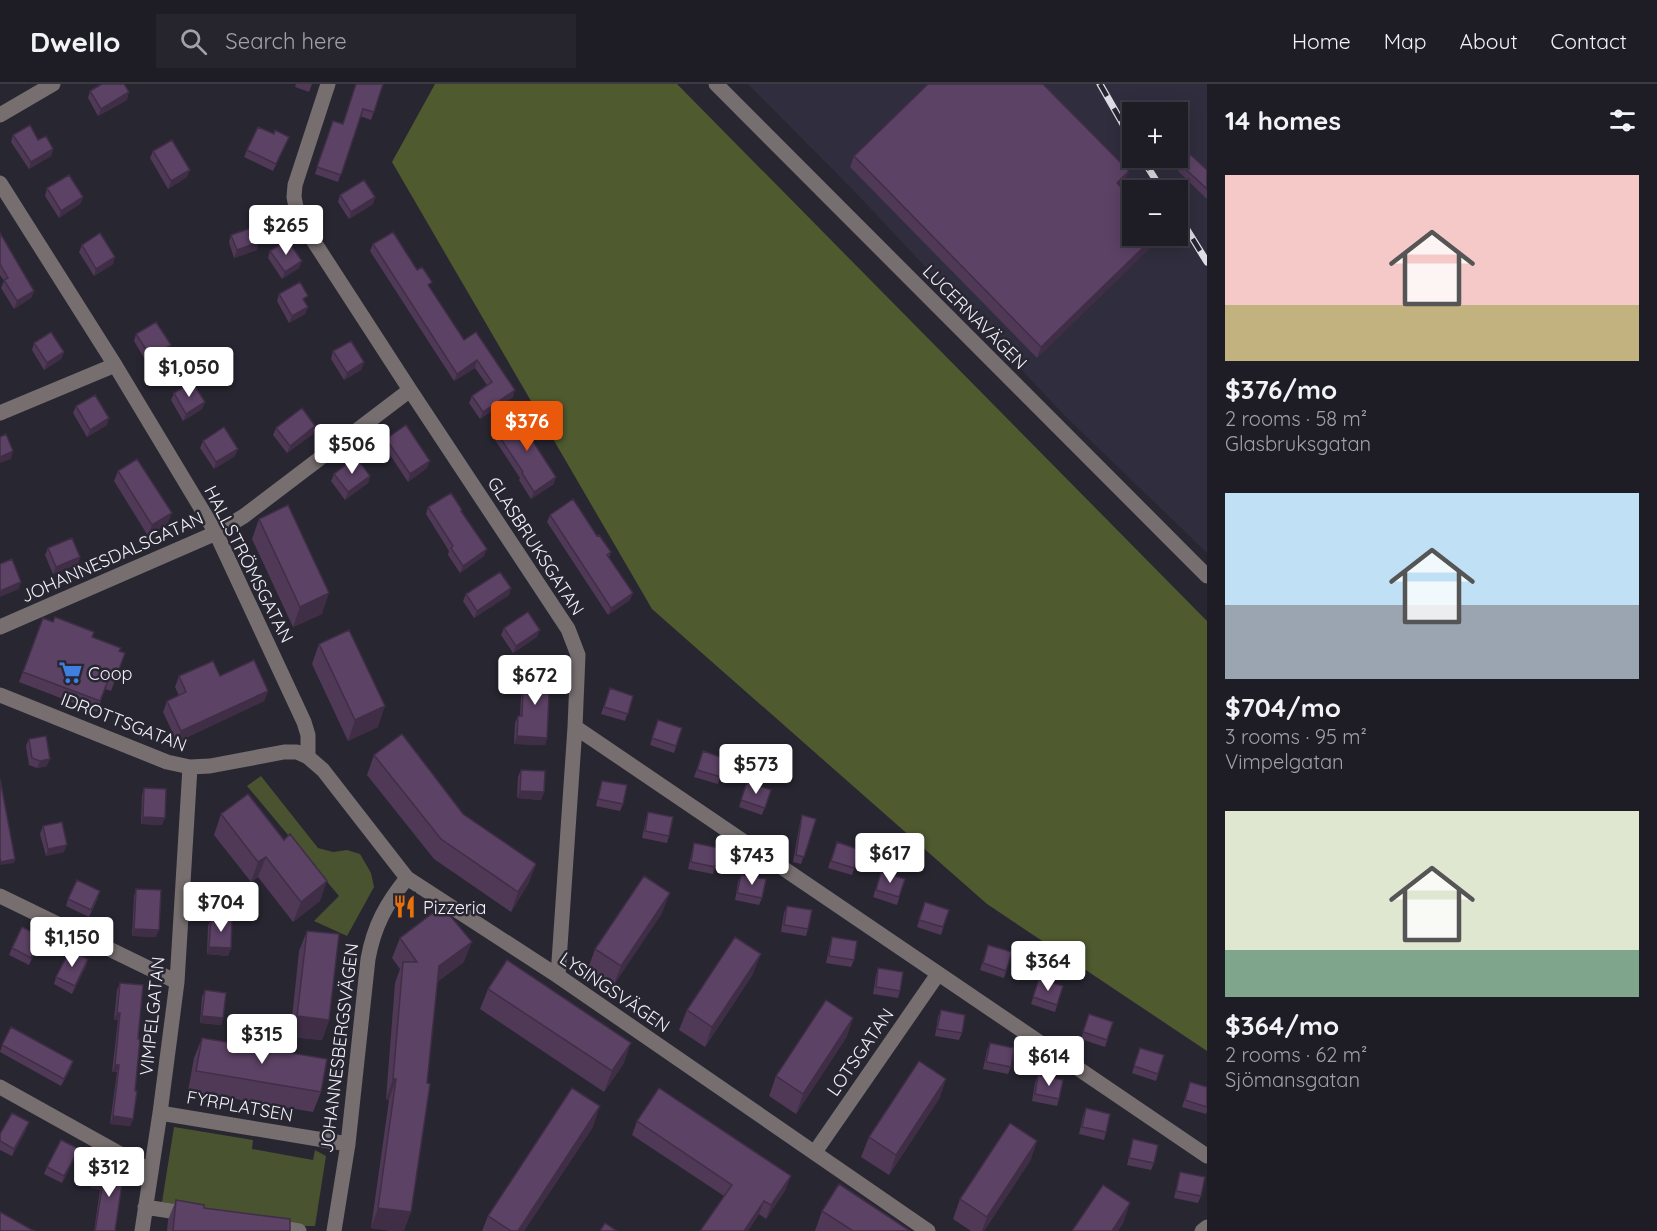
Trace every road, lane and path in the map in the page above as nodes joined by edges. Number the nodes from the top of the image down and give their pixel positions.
1 (53, 84) edge
2 (328, 84) edge
3 (716, 84) edge
4 (0, 115) edge
5 (0, 183) edge
6 (115, 365) junction
7 (410, 390) junction
8 (0, 413) edge
9 (216, 533) junction
10 (1207, 576) edge
11 (0, 627) edge
12 (0, 696) edge
13 (575, 726) junction
14 (308, 757) junction
15 (190, 768) junction
16 (407, 878) junction
17 (0, 896) edge
18 (938, 974) junction
19 (558, 976) junction
20 (177, 981) junction
21 (0, 1088) edge
22 (160, 1113) junction
23 (348, 1144) junction
24 (815, 1152) junction
25 (1207, 1155) edge
26 (151, 1171) junction
27 (146, 1207) junction
28 (205, 1216) edge
29 (252, 1224) edge
30 (1207, 1227) edge
31 (142, 1231) edge
32 (299, 1231) edge
33 (334, 1231) edge
34 (928, 1231) edge
35 (1202, 1231) edge

1 - 4 street
2 - 7 street, GLASBRUKSGATAN
3 - 10 street, LUCERNAVÄGEN
5 - 6 street, HALLSTRÖMSGATAN
6 - 8 street
6 - 9 street, HALLSTRÖMSGATAN
7 - 9 street, JOHANNESDALSGATAN
7 - 13 street, GLASBRUKSGATAN
9 - 11 street, JOHANNESDALSGATAN
9 - 14 street, HALLSTRÖMSGATAN
12 - 15 street, IDROTTSGATAN
13 - 18 street
13 - 19 street, GLASBRUKSGATAN
14 - 15 street, IDROTTSGATAN
14 - 16 street, LYSINGSVÄGEN
15 - 20 street, VIMPELGATAN
16 - 19 street, LYSINGSVÄGEN
16 - 23 street, JOHANNESBERGSVÄGEN
17 - 20 street
18 - 24 street, LOTSGATAN
18 - 25 street
19 - 24 street, LYSINGSVÄGEN
20 - 22 street, VIMPELGATAN
21 - 26 street
22 - 23 street, FYRPLATSEN
22 - 26 street, VIMPELGATAN
23 - 33 street, JOHANNESBERGSVÄGEN
24 - 34 street, LYSINGSVÄGEN
26 - 27 street, VIMPELGATAN
27 - 28 street
27 - 31 street, VIMPELGATAN
29 - 32 street
30 - 35 street

